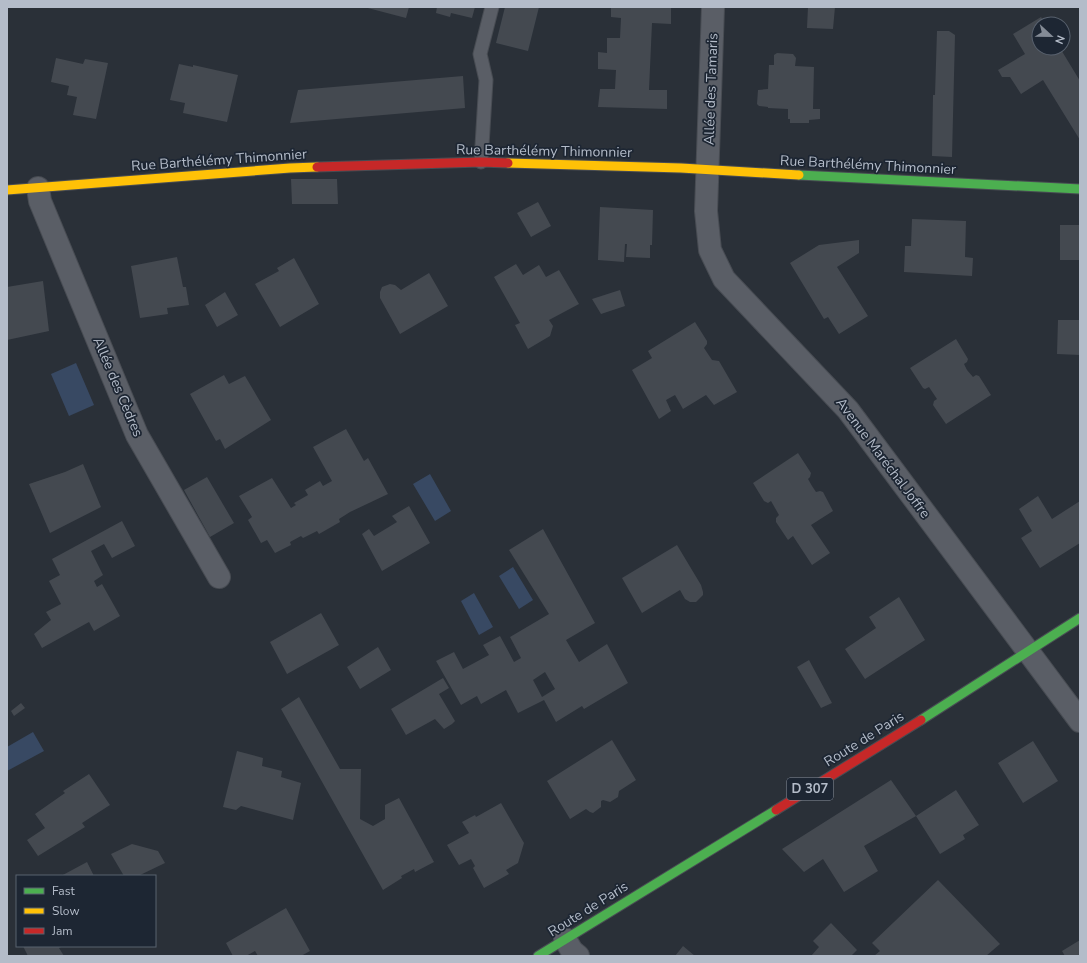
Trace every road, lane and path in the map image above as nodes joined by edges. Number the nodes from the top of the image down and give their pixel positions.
1 (492, 7) edge
2 (713, 7) edge
3 (481, 162) junction
4 (708, 170) junction
5 (38, 188) junction
6 (1080, 189) edge
7 (7, 190) edge
8 (219, 578) dead end
9 (1080, 618) edge
10 (1034, 660) junction
11 (1080, 721) edge
12 (571, 950) edge
13 (538, 956) edge

1 - 3 lane
2 - 4 street, Allée des Tamaris
3 - 4 street, Rue Barthélémy Thimonnier
3 - 5 street, Rue Barthélémy Thimonnier
4 - 6 street, Rue Barthélémy Thimonnier
4 - 10 street, Avenue Maréchal Joffre
5 - 7 street, Rue Barthélémy Thimonnier
5 - 8 street, Allée des Cèdres
9 - 10 street, Route de Paris / D 307
10 - 11 street, Avenue Maréchal Joffre
10 - 12 street, Route de Paris / D 307
12 - 13 street, Route de Paris / D 307

